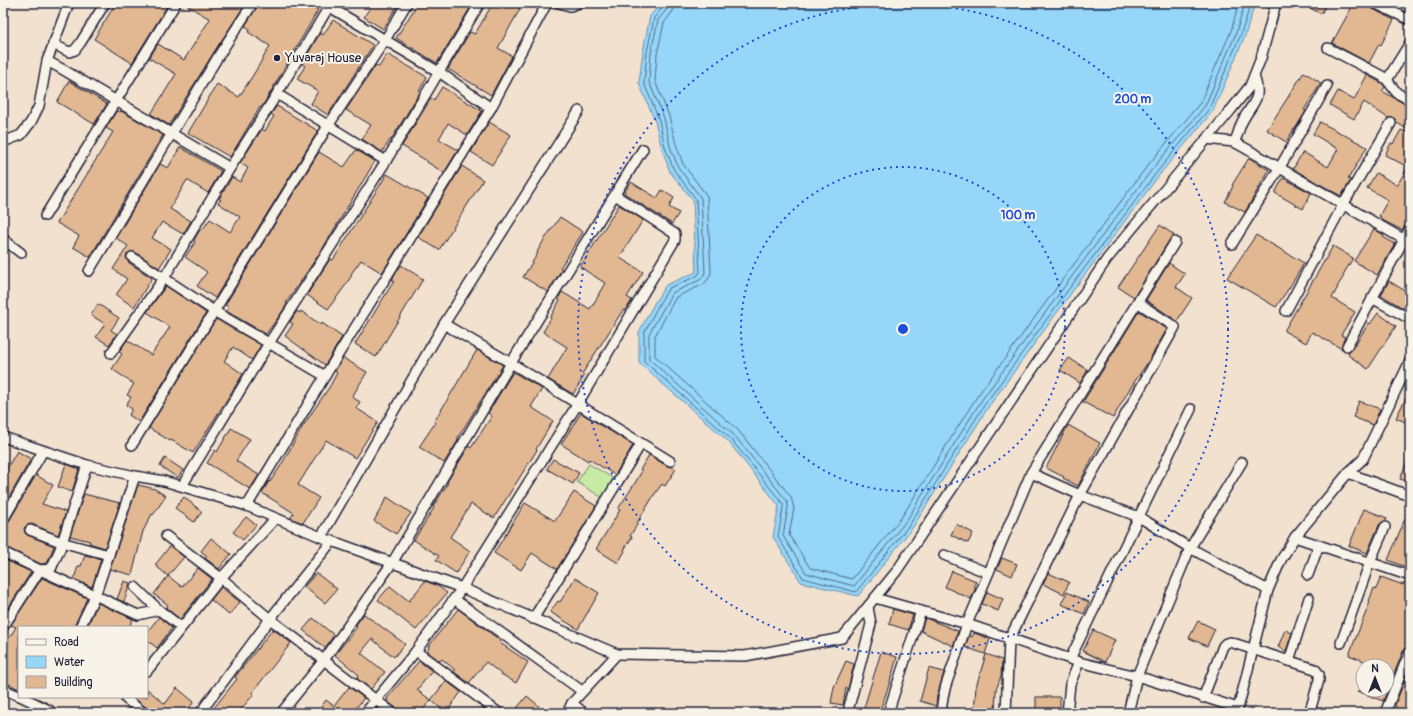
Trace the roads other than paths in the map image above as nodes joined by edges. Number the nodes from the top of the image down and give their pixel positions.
1 (69, 3) edge
2 (105, 3) edge
3 (176, 3) edge
4 (253, 3) edge
5 (407, 3) edge
6 (480, 3) edge
7 (549, 3) edge
8 (559, 3) edge
9 (579, 3) edge
10 (1276, 3) edge
11 (1374, 3) edge
12 (327, 4) edge
13 (1410, 20) edge
14 (385, 40) junction
15 (53, 44) junction
16 (1410, 44) edge
17 (1328, 48) dead end
18 (66, 51) junction
19 (47, 61) junction
20 (57, 66) junction
21 (439, 72) junction
22 (1254, 76) junction
23 (1388, 80) junction
24 (1327, 86) dead end
25 (277, 94) junction
26 (1410, 100) edge
27 (115, 101) junction
28 (491, 108) junction
29 (579, 111) dead end
30 (1391, 124) dead end
31 (328, 126) junction
32 (172, 134) junction
33 (1206, 139) junction
34 (3, 142) edge
35 (1234, 142) junction
36 (642, 149) dead end
37 (386, 161) junction
38 (1280, 167) junction
39 (230, 168) junction
40 (615, 195) junction
41 (1343, 205) junction
42 (45, 216) dead end
43 (1410, 228) edge
44 (3, 239) edge
45 (1407, 241) edge
46 (1175, 242) dead end
47 (1232, 244) dead end
48 (22, 253) dead end
49 (132, 257) dead end
50 (89, 271) dead end
51 (164, 278) junction
52 (1372, 298) junction
53 (1136, 302) junction
54 (214, 311) junction
55 (1286, 311) dead end
56 (1410, 319) edge
57 (444, 324) junction
58 (269, 343) junction
59 (1347, 346) dead end
60 (111, 353) dead end
61 (1410, 361) edge
62 (511, 363) junction
63 (325, 376) junction
64 (577, 405) junction
65 (1191, 409) dead end
66 (3, 437) edge
67 (642, 444) junction
68 (132, 445) dead end
69 (43, 451) junction
70 (670, 461) dead end
71 (1242, 462) dead end
72 (87, 465) junction
73 (1031, 473) junction
74 (1348, 473) junction
75 (135, 476) junction
76 (182, 486) junction
77 (1080, 495) junction
78 (1410, 496) edge
79 (247, 506) junction
80 (1139, 517) junction
81 (275, 519) junction
82 (3, 520) edge
83 (1385, 527) dead end
84 (30, 530) dead end
85 (166, 536) dead end
86 (321, 537) junction
87 (1295, 537) junction
88 (332, 541) junction
89 (61, 542) junction
90 (1319, 545) junction
91 (1190, 548) junction
92 (3, 552) edge
93 (109, 555) junction
94 (944, 555) dead end
95 (392, 562) junction
96 (1370, 562) junction
97 (40, 570) junction
98 (988, 574) junction
99 (1308, 575) dead end
100 (1410, 576) edge
101 (221, 578) junction
102 (135, 588) dead end
103 (462, 588) junction
104 (1268, 590) junction
105 (95, 596) junction
106 (875, 598) junction
107 (1309, 598) dead end
108 (454, 599) junction
109 (868, 606) junction
110 (159, 610) junction
111 (921, 611) junction
112 (270, 619) junction
113 (533, 619) junction
114 (967, 624) junction
115 (80, 626) edge
116 (3, 627) edge
117 (181, 627) junction
118 (1009, 640) junction
119 (1341, 643) dead end
120 (1253, 649) junction
121 (416, 650) junction
122 (1410, 651) edge
123 (616, 654) junction
124 (1070, 659) junction
125 (324, 660) junction
126 (1289, 661) junction
127 (1079, 662) junction
128 (148, 670) edge
129 (1137, 676) junction
130 (3, 689) edge
131 (582, 691) junction
132 (18, 695) edge
133 (29, 698) edge
134 (126, 698) edge
135 (1203, 698) junction
136 (376, 699) junction
137 (42, 701) edge
138 (572, 703) junction
139 (849, 708) dead end
140 (1237, 710) edge
141 (1311, 712) edge
142 (48, 713) edge
143 (144, 713) edge
144 (200, 713) edge
145 (281, 713) edge
146 (365, 713) edge
147 (393, 713) edge
148 (499, 713) edge
149 (567, 713) edge
150 (584, 713) edge
151 (888, 713) edge
152 (942, 713) edge
153 (1006, 713) edge
154 (1067, 713) edge
155 (1128, 713) edge
156 (1385, 713) edge

1 - 15 street
2 - 18 street
3 - 27 street
4 - 32 street
5 - 14 street
6 - 21 street
7 - 28 street
8 - 9 street
10 - 22 street
11 - 13 street
12 - 14 street
12 - 25 street
14 - 21 street
14 - 31 street
15 - 18 street
15 - 19 street
16 - 23 street
17 - 23 street
18 - 20 street
19 - 20 street
19 - 34 street
20 - 27 street
21 - 28 street
21 - 37 street
22 - 33 street
22 - 35 street
23 - 26 street
24 - 38 street
25 - 31 street
25 - 39 street
27 - 32 street
27 - 42 street
28 - 63 street
29 - 57 street
30 - 41 street
31 - 37 street
31 - 54 street
32 - 39 street
32 - 50 street
33 - 35 street
33 - 106 street
35 - 38 street
36 - 40 street
37 - 58 street
38 - 41 street
38 - 47 street
39 - 51 street
40 - 62 street
40 - 64 street
41 - 45 street
41 - 55 street
43 - 45 street
44 - 48 street
45 - 52 street
46 - 53 street
49 - 51 street
51 - 54 street
51 - 60 street
52 - 56 street
52 - 59 street
53 - 73 street
53 - 77 street
54 - 58 street
54 - 68 street
57 - 62 street
57 - 86 street
58 - 63 street
58 - 76 street
61 - 74 street
62 - 64 street
62 - 95 street
63 - 79 street
64 - 67 street
64 - 103 street
65 - 80 street
66 - 69 street
67 - 70 street
67 - 113 street
69 - 72 street
69 - 82 street
71 - 91 street
72 - 75 street
72 - 89 street
73 - 77 street
73 - 98 street
74 - 78 street
74 - 87 street
75 - 76 street
75 - 93 street
76 - 79 street
77 - 80 street
77 - 118 street
79 - 81 street
80 - 91 street
80 - 124 street
81 - 86 street
81 - 101 street
83 - 96 street
84 - 89 street
85 - 101 street
86 - 88 street
87 - 90 street
87 - 104 street
88 - 95 street
88 - 112 street
89 - 93 street
89 - 97 street
90 - 96 street
90 - 99 street
91 - 104 street
91 - 129 street
92 - 97 street
93 - 105 street
94 - 98 street
95 - 103 street
95 - 125 street
96 - 100 street
96 - 119 street
97 - 105 street
97 - 116 street
98 - 114 street
101 - 112 street
101 - 117 street
102 - 110 street
103 - 108 street
103 - 113 street
104 - 120 street
105 - 110 street
105 - 115 street
106 - 109 street
106 - 111 street
107 - 126 street
108 - 121 street
108 - 131 street
109 - 123 street
109 - 139 street
110 - 117 street
111 - 114 street
111 - 151 street
112 - 125 street
112 - 144 street
113 - 123 street
114 - 118 street
114 - 152 street
117 - 128 street
118 - 124 street
118 - 153 street
120 - 126 street
120 - 135 street
120 - 140 street
121 - 136 street
121 - 148 street
122 - 156 street
123 - 131 street
124 - 127 street
125 - 136 street
125 - 145 street
126 - 141 street
127 - 129 street
127 - 154 street
129 - 135 street
129 - 155 street
130 - 132 street
131 - 138 street
133 - 137 street
134 - 143 street
135 - 140 street
136 - 146 street
136 - 147 street
137 - 142 street
138 - 149 street
138 - 150 street

